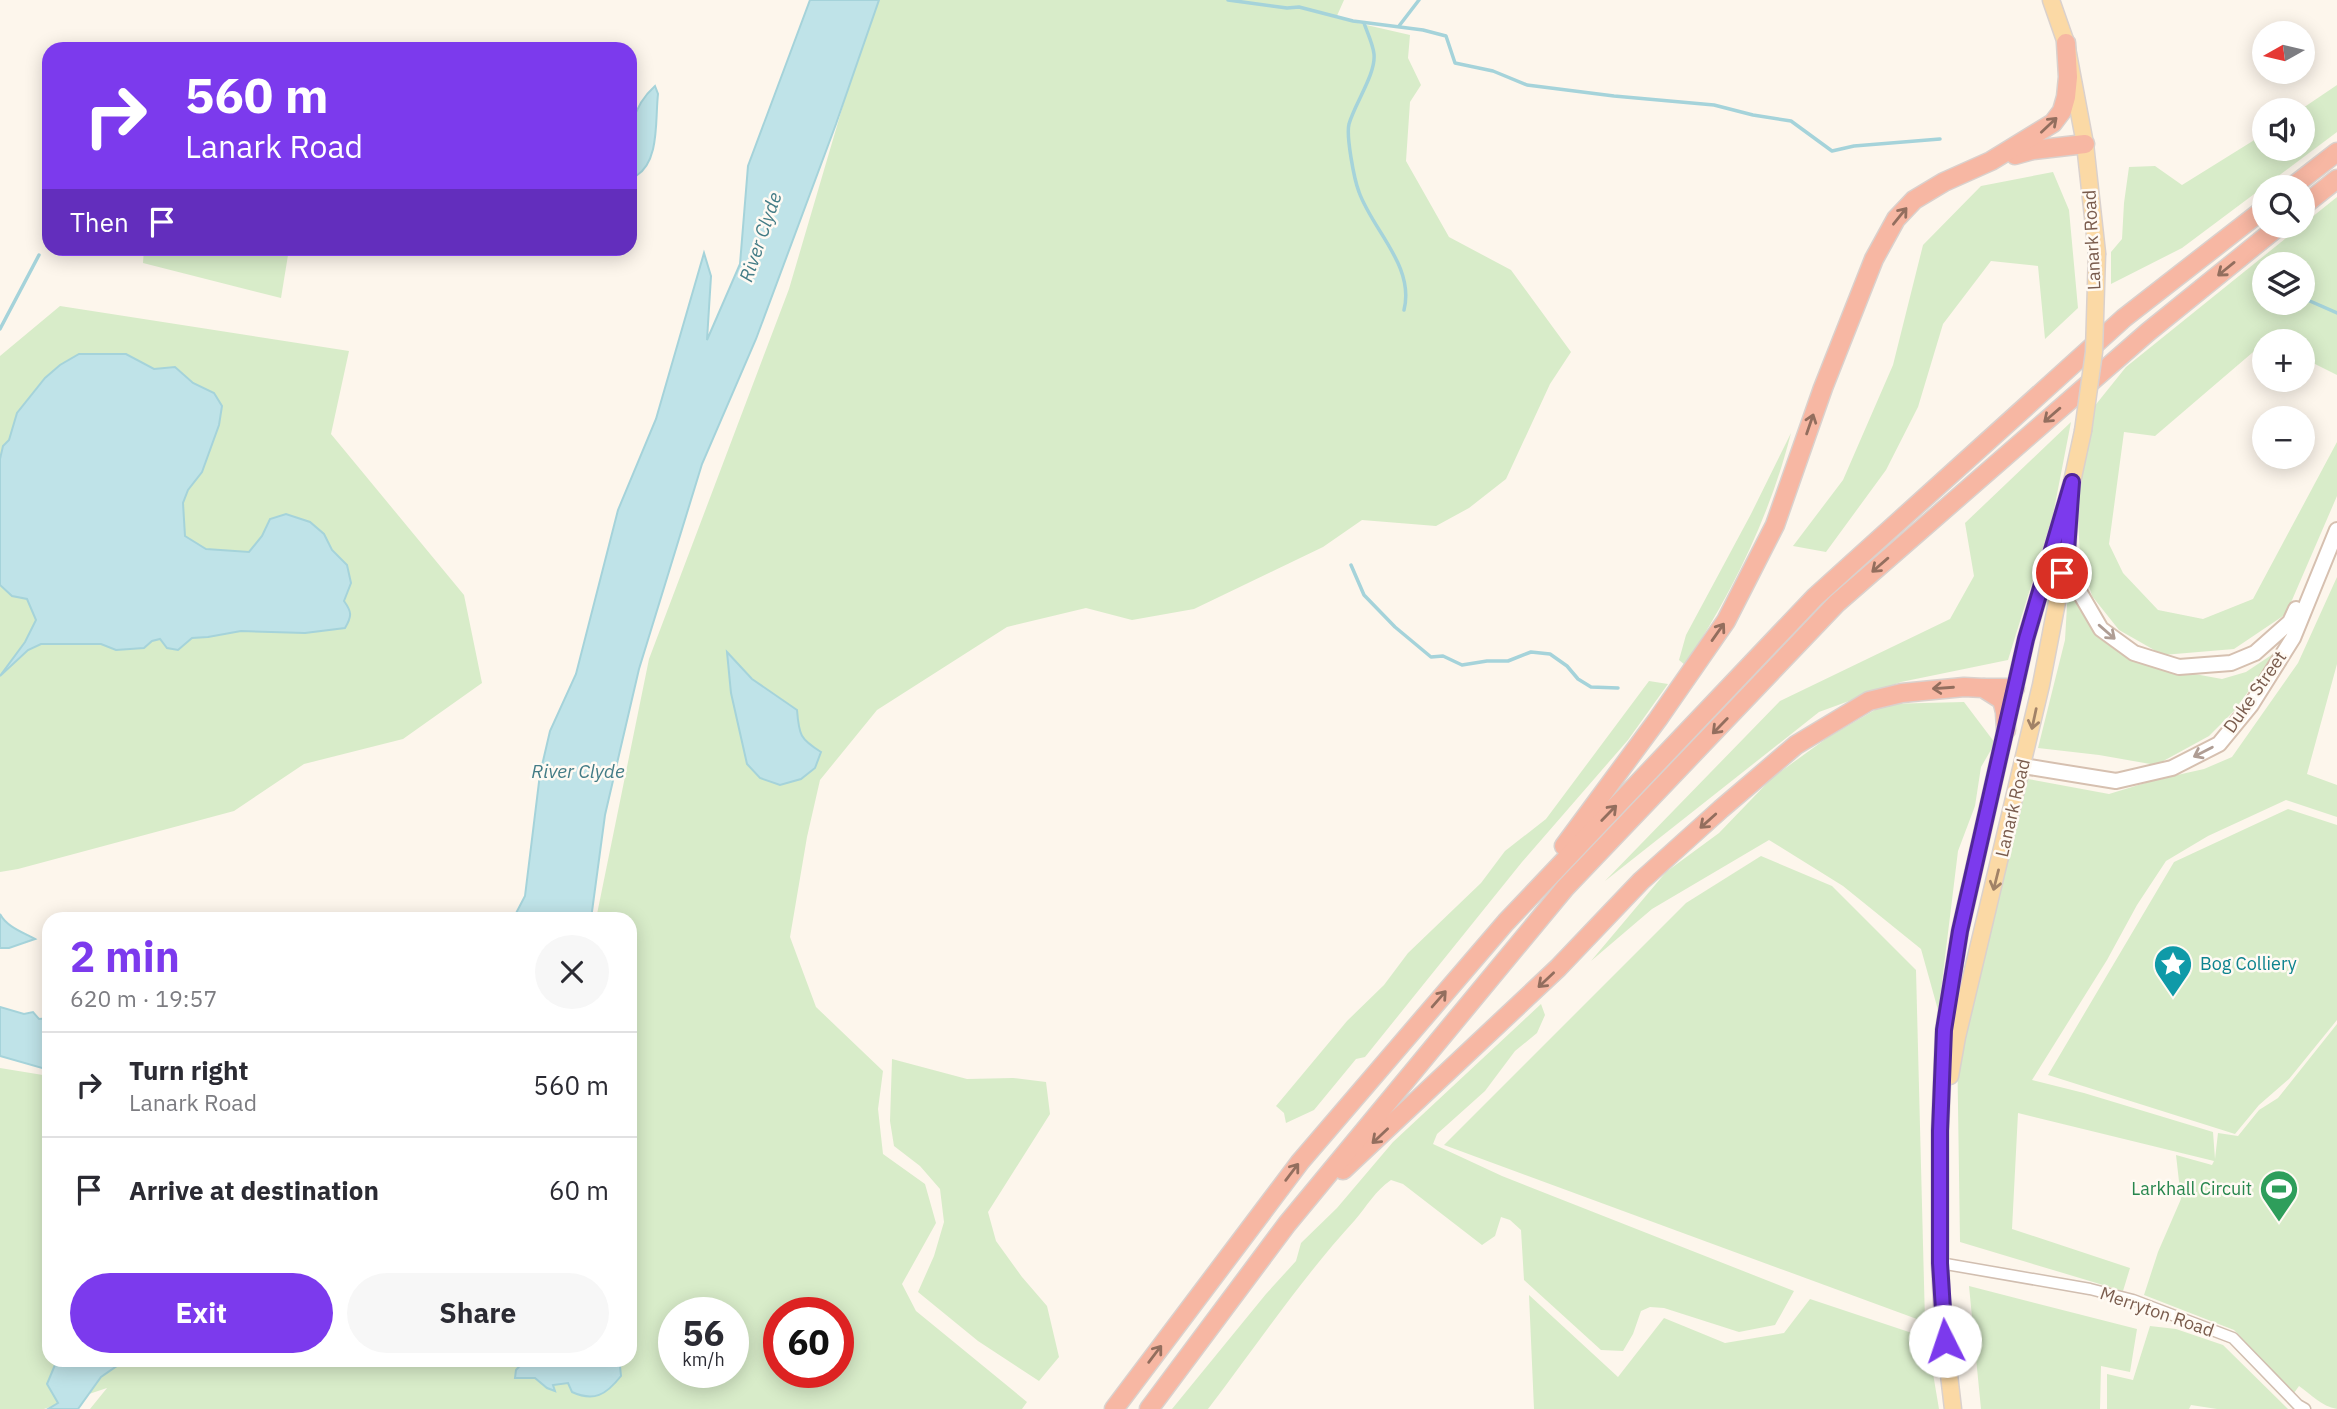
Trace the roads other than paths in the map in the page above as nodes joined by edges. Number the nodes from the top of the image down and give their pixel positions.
1 (2051, 0) edge
2 (2066, 43) junction
3 (2085, 144) junction
4 (2337, 152) edge
5 (1991, 161) junction
6 (2307, 175) edge
7 (2337, 179) edge
8 (2315, 196) edge
9 (2252, 218) edge
10 (2264, 238) edge
11 (2072, 482) junction
12 (2337, 527) edge
13 (2067, 550) junction
14 (2062, 573) junction
15 (1983, 688) junction
16 (2015, 688) junction
17 (2004, 738) junction
18 (2023, 766) junction
19 (1521, 906) junction
20 (1940, 1131) junction
21 (1287, 1224) junction
22 (1940, 1263) junction
23 (1114, 1409) edge
24 (1149, 1409) edge
25 (1953, 1409) edge
26 (2305, 1409) edge

1 - 2 main road, Lanark Road
2 - 3 main road, Lanark Road
5 -> 2 highway
3 - 5 highway
3 - 11 main road, Lanark Road, bridge
4 - 6 highway
19 -> 5 highway
7 - 8 highway
19 -> 9 highway
10 -> 21 highway
11 - 13 main road, Lanark Road
11 - 16 main road, Lanark Road
13 -> 12 street, Duke Street
12 -> 18 street, Duke Street
13 - 14 main road, Lanark Road
14 - 16 main road
14 -> 18 main road, Lanark Road
15 - 16 highway
15 - 17 highway
15 -> 21 highway
16 - 17 main road, Lanark Road
17 - 18 main road
17 - 20 main road, Lanark Road
18 -> 20 main road, Lanark Road
23 -> 19 highway
20 - 22 main road, Lanark Road
21 - 24 highway
22 - 25 main road, Lanark Road
22 - 26 street, Merryton Road

